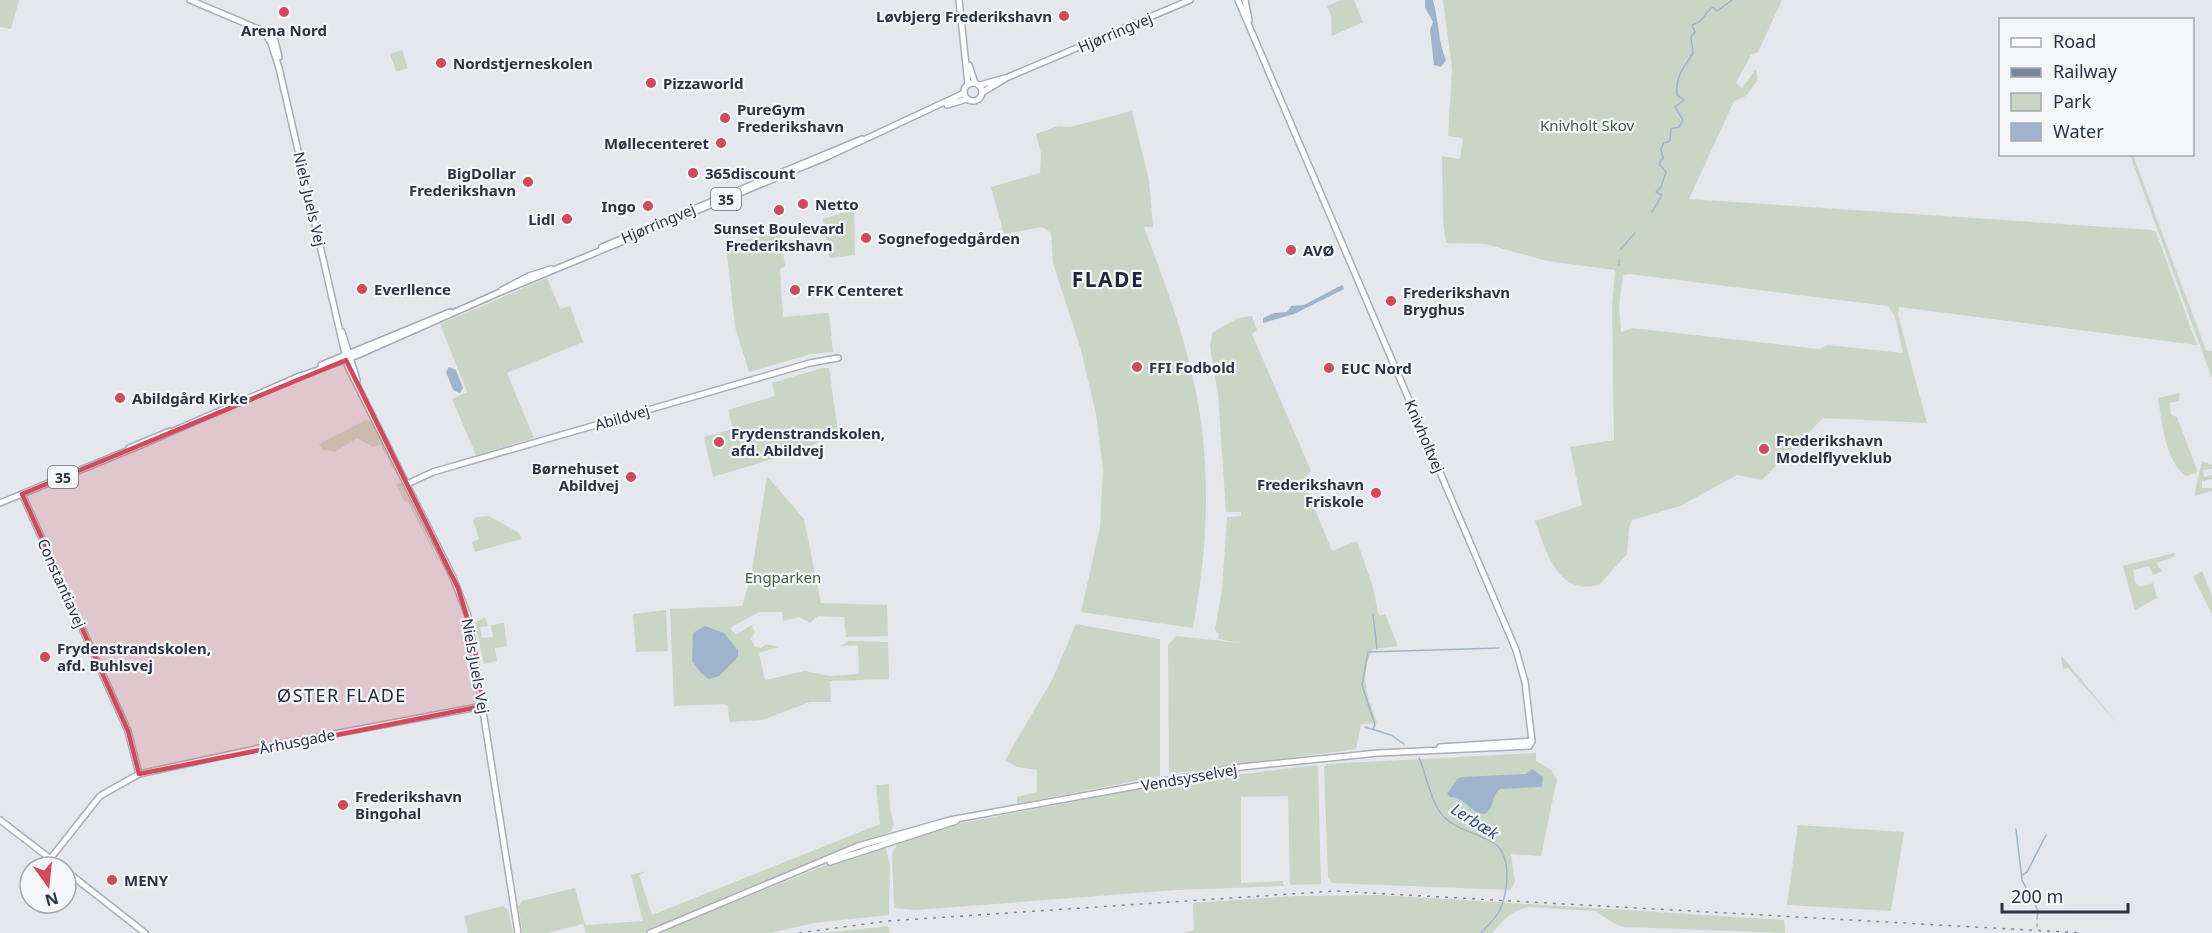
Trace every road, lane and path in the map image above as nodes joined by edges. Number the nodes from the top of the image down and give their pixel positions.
1 (190, 0) edge
2 (958, 0) edge
3 (1191, 0) edge
4 (1238, 0) edge
5 (1245, 0) edge
6 (1249, 22) junction
7 (1006, 78) junction
8 (974, 84) junction
9 (983, 92) junction
10 (964, 93) junction
11 (967, 99) junction
12 (939, 106) junction
13 (348, 357) junction
14 (838, 358) dead end
15 (407, 484) junction
16 (22, 494) junction
17 (0, 503) edge
18 (483, 705) junction
19 (1529, 743) joint
20 (139, 774) junction
21 (0, 820) edge
22 (45, 855) edge
23 (53, 855) edge
24 (78, 880) edge
25 (145, 933) edge
26 (518, 933) edge
27 (650, 933) edge

1 - 13 street, Niels Juels Vej
2 - 8 street
3 - 7 street, Hjørringvej / 35
4 - 6 street, Knivholtvej
5 - 6 street, Knivholtvej
6 - 19 street, Knivholtvej
7 - 8 street, Hjørringvej / 35
7 - 9 street, Hjørringvej / 35
8 - 9 street
8 - 10 street
9 - 11 street, 35
10 - 11 street
10 - 12 street, Hjørringvej / 35
11 - 12 street, Hjørringvej / 35
12 - 13 street, Hjørringvej / 35
13 - 15 street, Niels Juels Vej
13 - 16 street, Hjørringvej / 35
14 - 15 street, Abildvej
15 - 18 street, Niels Juels Vej
16 - 17 street, Hjørringvej / 35
16 - 20 street, Constantiavej
18 - 20 street, Århusgade
18 - 26 street, Niels Juels Vej
19 - 27 street, Vendsysselvej
20 - 23 street, Århusgade
21 - 22 street
24 - 25 street

